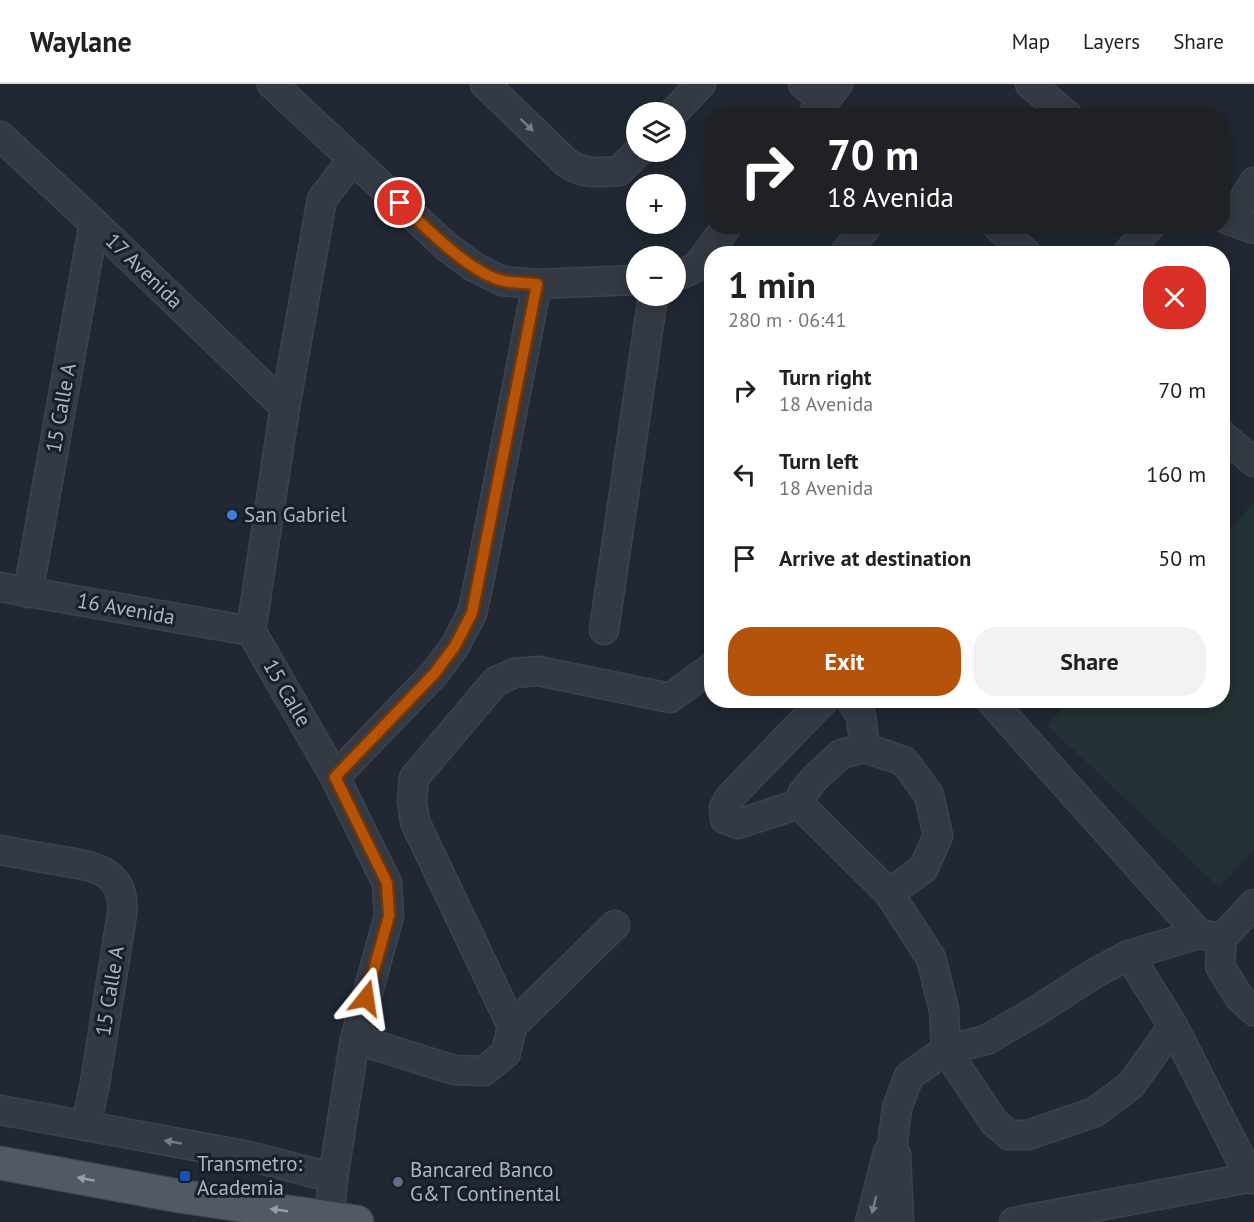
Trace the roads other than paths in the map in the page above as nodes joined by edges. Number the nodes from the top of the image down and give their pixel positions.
1 (272, 84) edge
2 (485, 84) edge
3 (701, 84) edge
4 (1030, 84) edge
5 (684, 102) edge
6 (1058, 108) edge
7 (0, 136) edge
8 (352, 159) junction
9 (629, 162) edge
10 (1254, 182) edge
11 (93, 223) junction
12 (1236, 223) edge
13 (721, 234) edge
14 (860, 234) edge
15 (1006, 234) edge
16 (1143, 234) edge
17 (712, 246) edge
18 (851, 246) edge
19 (1018, 246) edge
20 (1134, 246) edge
21 (704, 256) edge
22 (686, 272) edge
23 (626, 280) edge
24 (537, 284) junction
25 (652, 306) edge
26 (285, 407) junction
27 (1230, 442) edge
28 (1254, 462) edge
29 (0, 587) edge
30 (28, 593) junction
31 (604, 630) dead end
32 (251, 631) junction
33 (704, 673) edge
34 (816, 708) edge
35 (856, 708) edge
36 (997, 708) edge
37 (865, 748) junction
38 (335, 777) junction
39 (799, 804) junction
40 (0, 850) edge
41 (889, 893) junction
42 (1254, 904) edge
43 (615, 924) dead end
44 (1210, 936) junction
45 (1129, 955) junction
46 (1254, 1011) edge
47 (512, 1026) junction
48 (1173, 1026) junction
49 (355, 1039) junction
50 (946, 1050) junction
51 (0, 1110) edge
52 (87, 1126) junction
53 (892, 1148) junction
54 (0, 1163) edge
55 (333, 1178) junction
56 (1252, 1178) edge
57 (338, 1220) edge
58 (870, 1222) edge
59 (899, 1222) edge
60 (1014, 1222) edge

1 - 8 street
2 -> 9 street
3 - 5 street
4 - 6 street
7 - 11 street, 17 Avenida
8 - 24 street
8 - 26 street
10 - 12 street
11 - 26 street, 17 Avenida
11 - 30 street, 15 Calle A
13 - 17 street
14 - 18 street
15 - 19 street
16 - 20 street
21 - 22 street
23 - 24 street
24 - 38 street
25 - 31 street
26 - 32 street
27 - 28 street
29 - 30 street, 16 Avenida
30 - 32 street, 16 Avenida
32 - 38 street, 15 Calle
33 - 47 street
34 - 39 street
35 - 37 street
36 - 44 street
37 - 39 street
37 - 41 street
38 - 49 street, 15 Calle
39 - 41 street
40 - 52 street, 15 Calle A
41 - 50 street
42 - 44 street
43 - 47 street
44 - 45 street
44 - 46 street
45 - 48 street
45 - 50 street
47 - 49 street
48 - 50 street
48 - 56 street
49 - 55 street, 15 Calle
50 - 53 street
51 - 52 street
55 -> 52 street
53 -> 58 street
53 - 59 street
57 -> 54 main road
55 - 57 street, 15 Calle
56 - 60 street

